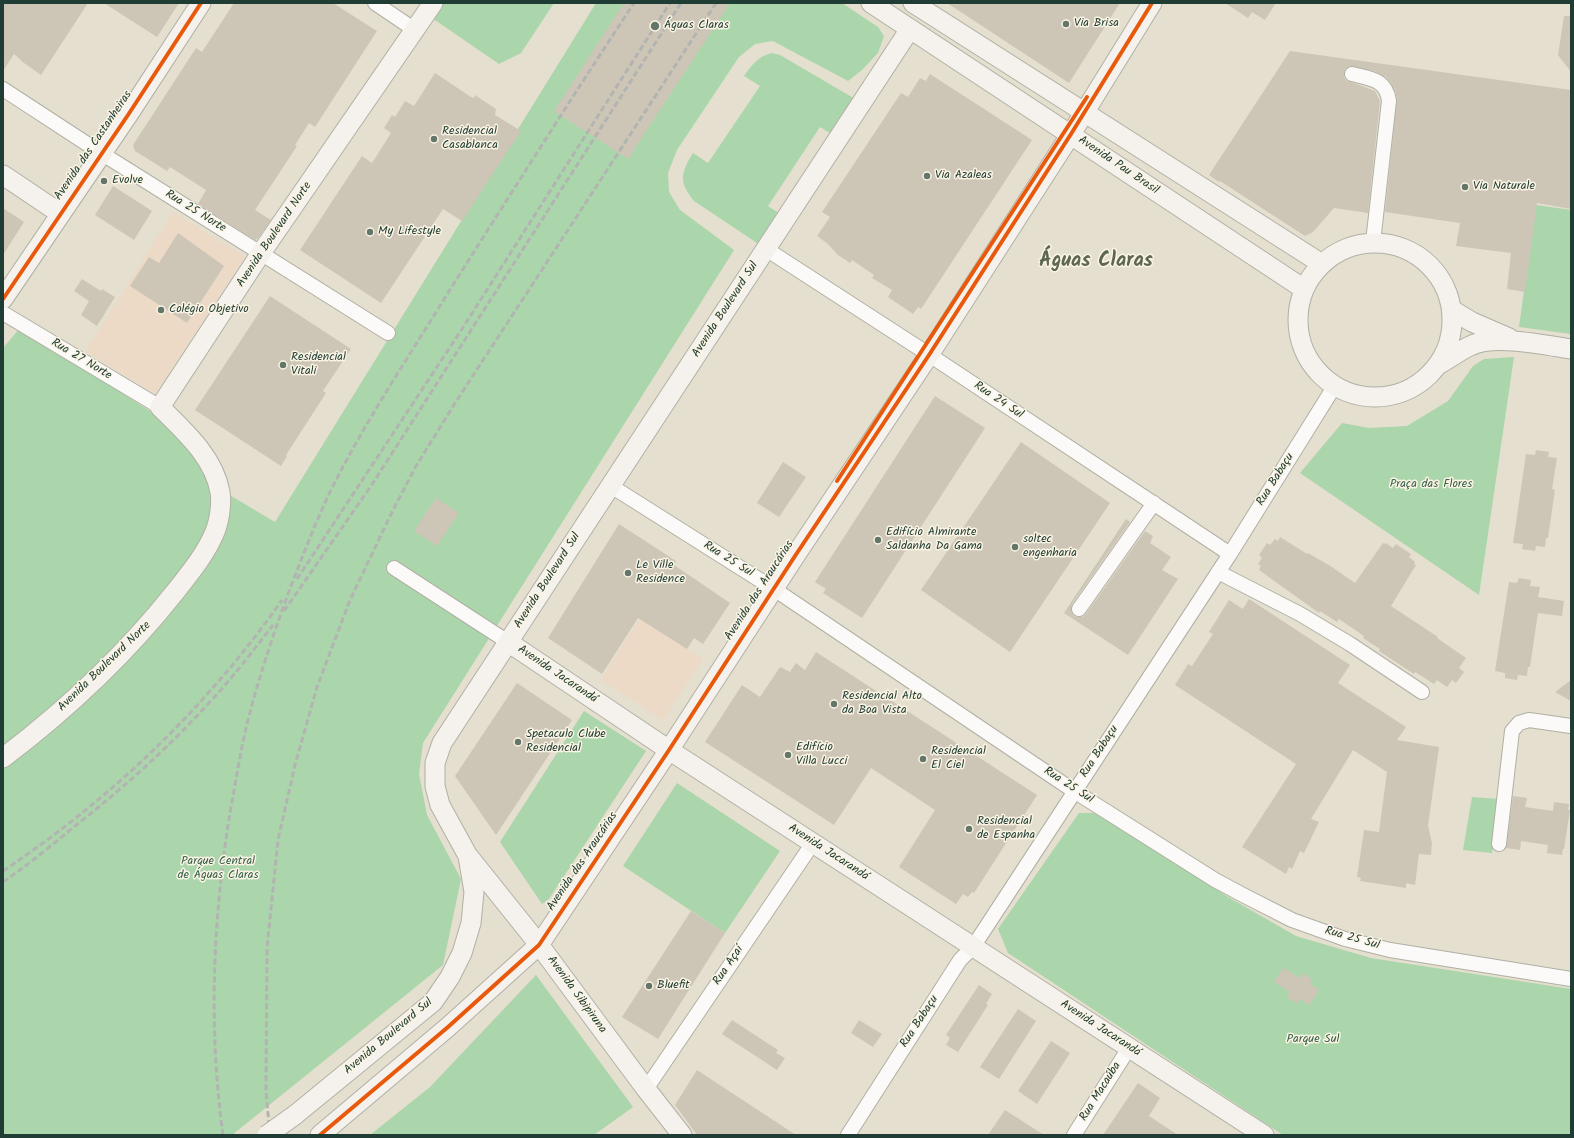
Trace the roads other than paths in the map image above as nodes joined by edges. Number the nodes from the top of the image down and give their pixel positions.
1 (201, 3) edge
2 (375, 3) edge
3 (433, 3) edge
4 (872, 3) edge
5 (1152, 3) edge
6 (924, 6) edge
7 (910, 29) junction
8 (415, 30) junction
9 (1352, 74) dead end
10 (3, 88) edge
11 (1084, 113) junction
12 (1071, 134) junction
13 (101, 153) junction
14 (3, 174) edge
15 (61, 214) junction
16 (1373, 242) junction
17 (766, 249) junction
18 (261, 253) junction
19 (1322, 264) junction
20 (1304, 289) junction
21 (3, 299) edge
22 (1452, 310) junction
23 (3, 313) edge
24 (388, 333) dead end
25 (1516, 341) junction
26 (1571, 349) edge
27 (929, 355) junction
28 (1438, 365) junction
29 (1334, 387) junction
30 (160, 407) junction
31 (611, 486) junction
32 (1154, 503) junction
33 (1230, 554) junction
34 (394, 568) dead end
35 (1218, 572) junction
36 (774, 589) junction
37 (1079, 609) dead end
38 (508, 642) junction
39 (1422, 692) dead end
40 (1571, 726) edge
41 (669, 750) junction
42 (3, 758) edge
43 (1074, 791) junction
44 (813, 843) junction
45 (1499, 844) dead end
46 (468, 856) junction
47 (539, 945) junction
48 (973, 947) junction
49 (1571, 979) edge
50 (1129, 1048) junction
51 (646, 1089) junction
52 (267, 1135) edge
53 (320, 1135) edge
54 (682, 1135) edge
55 (848, 1135) edge
56 (1074, 1135) edge
57 (1264, 1135) edge

1 - 13 street, Avenida das Castanheiras
2 - 8 street
3 - 8 street, Avenida Boulevard Norte
4 - 7 street, Avenida Pau Brasil
5 - 11 street, Avenida das Araucárias
6 - 11 street
7 - 12 street, Avenida Pau Brasil
7 - 17 street, Avenida Boulevard Sul
8 - 18 street, Avenida Boulevard Norte
9 - 16 street
10 - 13 street, Rua 25 Norte
11 - 12 street, Avenida das Araucárias
11 - 19 street
12 - 20 street, Avenida Pau Brasil
12 - 27 street, Avenida das Araucárias
13 - 15 street, Avenida das Castanheiras
13 - 18 street, Rua 25 Norte
14 - 15 street
15 - 21 street, Avenida das Castanheiras
16 - 19 street
16 - 22 street
17 - 27 street, Rua 24 Sul
17 - 31 street, Avenida Boulevard Sul
18 - 24 street, Rua 25 Norte
18 - 30 street, Avenida Boulevard Norte
19 - 20 street
20 - 29 street
22 - 25 street
22 - 28 street
23 - 30 street, Rua 27 Norte
25 - 26 street
25 - 28 street
27 - 32 street, Rua 24 Sul
27 - 36 street, Avenida das Araucárias
28 - 29 street
29 - 33 street, Rua Babaçu
30 - 42 street, Avenida Boulevard Norte
31 - 36 street, Rua 25 Sul
31 - 38 street, Avenida Boulevard Sul
32 - 33 street, Rua 24 Sul
32 - 37 street
33 - 35 street, Rua Babaçu
34 - 38 street, Avenida Jacarandá
35 - 39 street
35 - 43 street, Rua Babaçu
36 - 41 street, Avenida das Araucárias
36 - 43 street, Rua 25 Sul
38 - 41 street, Avenida Jacarandá
38 - 46 street, Avenida Boulevard Sul
40 - 45 street
41 - 44 street, Avenida Jacarandá
41 - 47 street, Avenida das Araucárias
43 - 48 street, Rua Babaçu
43 - 49 street, Rua 25 Sul
44 - 48 street, Avenida Jacarandá
44 - 51 street, Rua Açaí
46 - 47 street, Avenida Sibipiruna
46 - 52 street, Avenida Boulevard Sul, bridge
47 - 51 street, Avenida Sibipiruna
47 - 53 street, Avenida das Araucárias
48 - 50 street, Avenida Jacarandá
48 - 55 street, Rua Babaçu
50 - 56 street, Rua Macaúba
50 - 57 street, Avenida Jacarandá
51 - 54 street, Avenida Sibipiruna

